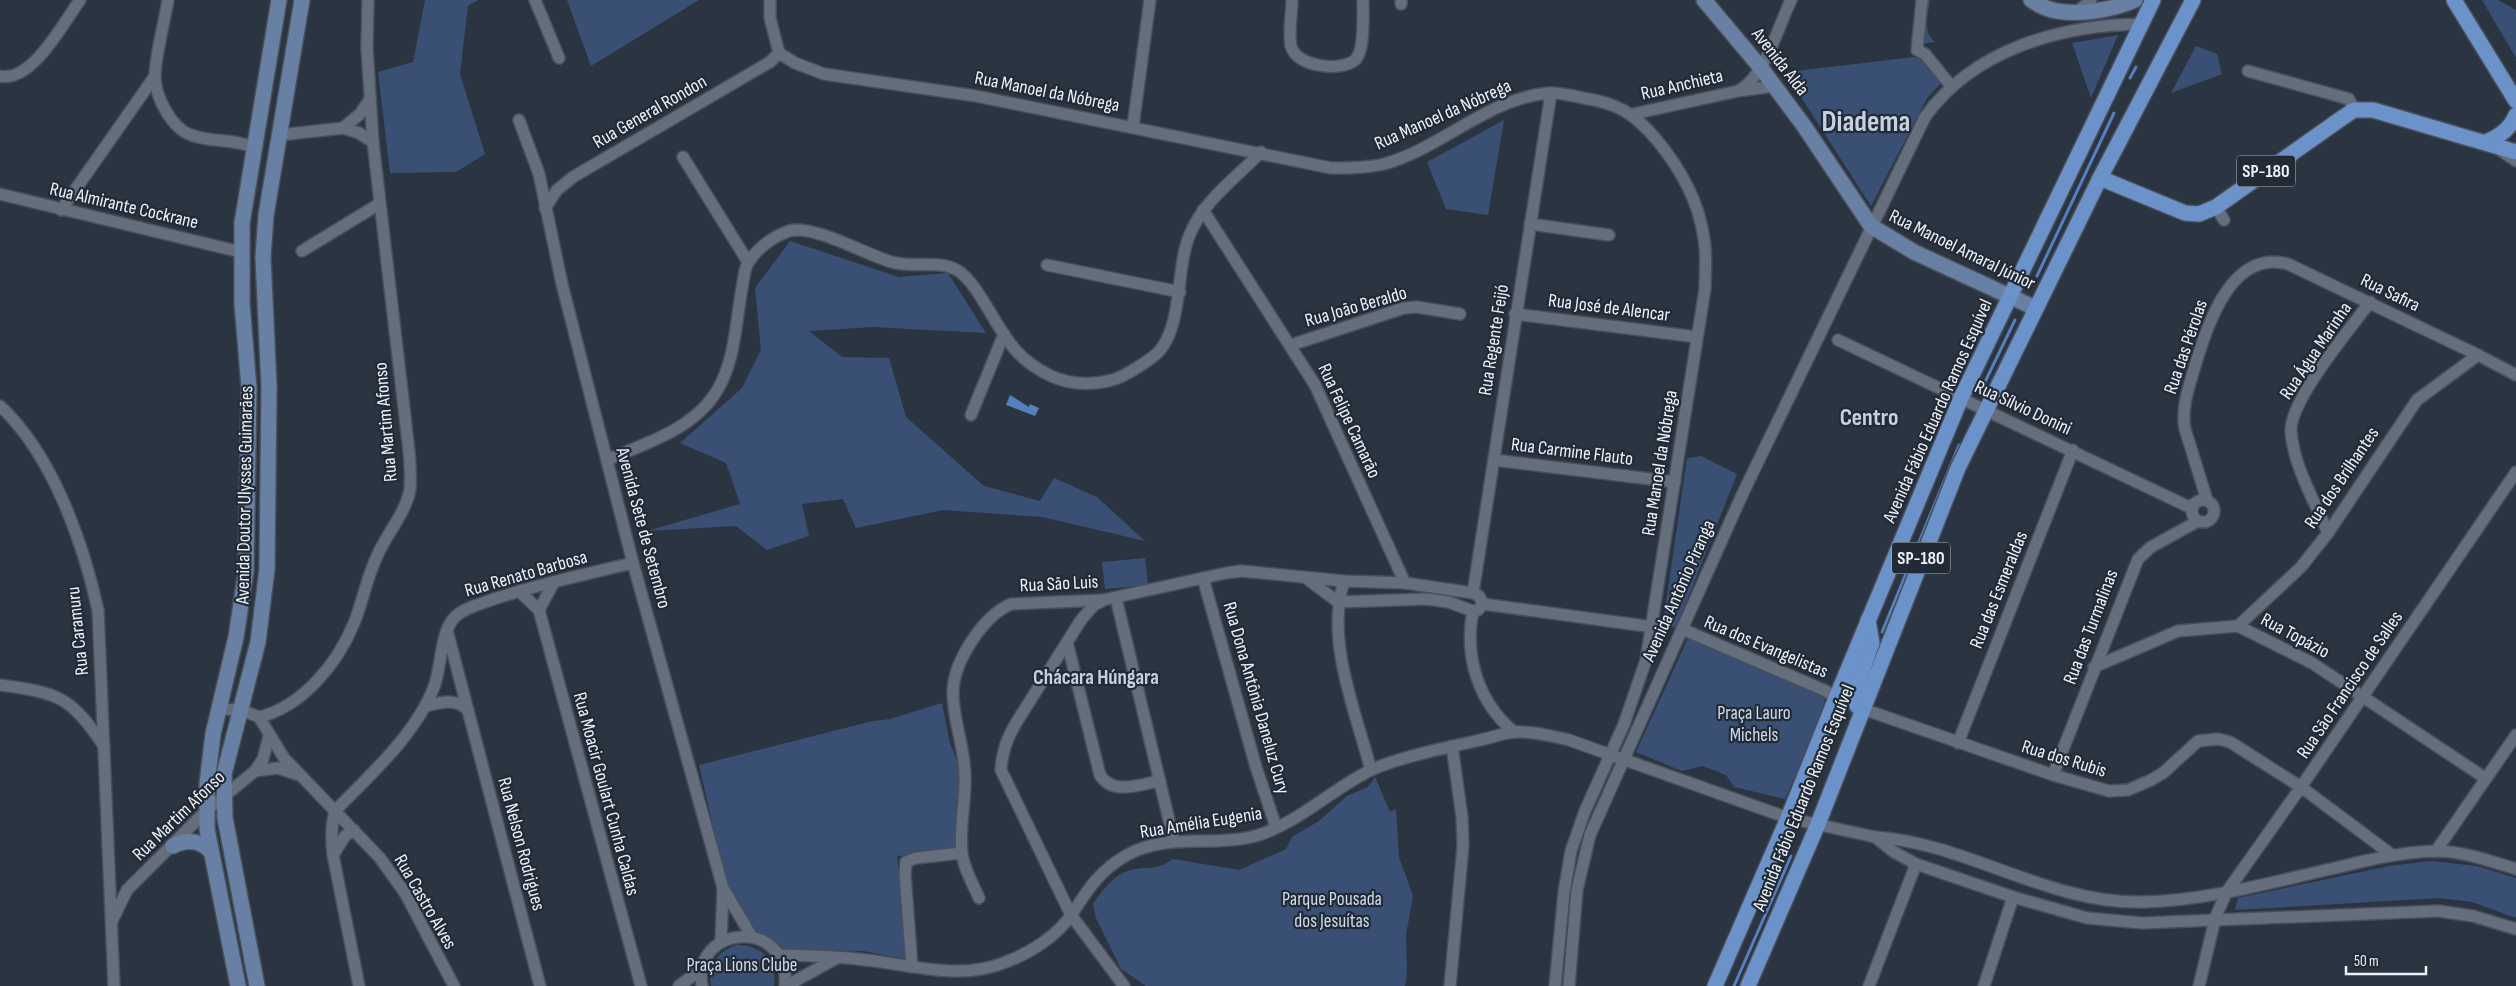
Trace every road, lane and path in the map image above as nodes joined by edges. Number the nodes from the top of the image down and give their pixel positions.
1 (80, 0) edge
2 (168, 0) edge
3 (279, 0) edge
4 (302, 0) edge
5 (368, 0) edge
6 (535, 0) edge
7 (770, 0) edge
8 (1150, 0) edge
9 (1292, 0) edge
10 (1363, 0) edge
11 (1704, 0) edge
12 (1790, 0) edge
13 (1922, 0) edge
14 (2032, 0) edge
15 (2091, 0) edge
16 (2135, 0) edge
17 (2153, 0) edge
18 (2194, 0) edge
19 (2454, 0) edge
20 (2077, 12) junction
21 (275, 23) junction
22 (2142, 24) junction
23 (778, 53) junction
24 (559, 58) dead end
25 (1761, 68) junction
26 (2248, 71) dead end
27 (0, 76) edge
28 (155, 76) junction
29 (1774, 86) junction
30 (1951, 86) junction
31 (1738, 91) junction
32 (1551, 93) junction
33 (370, 99) junction
34 (2516, 101) edge
35 (2354, 110) junction
36 (1633, 114) junction
37 (519, 120) dead end
38 (2515, 120) edge
39 (1133, 126) junction
40 (343, 128) junction
41 (280, 135) junction
42 (373, 142) junction
43 (2489, 143) junction
44 (255, 148) junction
45 (1261, 152) junction
46 (2516, 152) edge
47 (683, 157) dead end
48 (2516, 161) edge
49 (539, 174) junction
50 (2100, 178) junction
51 (557, 190) junction
52 (0, 194) edge
53 (379, 204) junction
54 (2216, 207) junction
55 (545, 208) junction
56 (61, 210) junction
57 (1203, 210) junction
58 (266, 216) junction
59 (2224, 220) dead end
60 (1530, 224) junction
61 (1871, 226) junction
62 (1609, 235) dead end
63 (302, 251) dead end
64 (241, 252) junction
65 (748, 262) junction
66 (1047, 265) dead end
67 (2247, 272) joint
68 (1180, 292) junction
69 (2010, 297) junction
70 (2370, 302) junction
71 (2035, 308) junction
72 (1460, 314) dead end
73 (1515, 314) junction
74 (1004, 334) junction
75 (1698, 338) junction
76 (1838, 340) dead end
77 (1290, 345) junction
78 (2478, 355) junction
79 (2516, 375) edge
80 (1961, 398) junction
81 (0, 406) edge
82 (1986, 410) junction
83 (971, 415) dead end
84 (2073, 450) junction
85 (607, 460) junction
86 (1494, 460) junction
87 (2516, 472) edge
88 (1675, 482) junction
89 (2207, 500) junction
90 (2193, 505) junction
91 (2198, 521) junction
92 (2328, 533) junction
93 (633, 563) junction
94 (1203, 578) junction
95 (1306, 578) junction
96 (1344, 581) junction
97 (554, 582) junction
98 (1405, 582) junction
99 (519, 591) junction
100 (1474, 593) junction
101 (1116, 598) junction
102 (1103, 600) junction
103 (1401, 600) junction
104 (1338, 602) junction
105 (1478, 607) junction
106 (539, 610) junction
107 (1868, 620) junction
108 (446, 626) junction
109 (2238, 626) junction
110 (1653, 627) junction
111 (1682, 629) junction
112 (1067, 642) junction
113 (2094, 667) junction
114 (0, 685) edge
115 (2364, 696) junction
116 (1836, 698) junction
117 (426, 706) junction
118 (219, 709) junction
119 (1863, 709) junction
120 (241, 710) junction
121 (468, 710) junction
122 (259, 717) junction
123 (1514, 732) junction
124 (2516, 735) edge
125 (269, 736) junction
126 (1958, 743) junction
127 (104, 746) junction
128 (1452, 746) junction
129 (1617, 756) junction
130 (1371, 770) junction
131 (254, 771) junction
132 (298, 774) junction
133 (2053, 775) junction
134 (2485, 778) junction
135 (1160, 781) junction
136 (2301, 787) junction
137 (224, 796) junction
138 (206, 811) junction
139 (335, 811) junction
140 (1788, 818) junction
141 (1818, 824) junction
142 (1276, 827) junction
143 (354, 830) junction
144 (1875, 837) junction
145 (1174, 842) junction
146 (173, 846) junction
147 (1943, 851) junction
148 (2436, 851) junction
149 (211, 852) junction
150 (962, 853) junction
151 (333, 855) junction
152 (2392, 855) junction
153 (1916, 864) junction
154 (1936, 869) junction
155 (2516, 869) edge
156 (110, 877) junction
157 (723, 888) junction
158 (127, 890) junction
159 (2226, 893) junction
160 (2013, 897) junction
161 (979, 898) dead end
162 (1071, 915) junction
163 (2215, 919) junction
164 (111, 922) junction
165 (2516, 928) edge
166 (752, 937) junction
167 (721, 942) junction
168 (779, 955) junction
169 (838, 958) junction
170 (912, 967) junction
171 (702, 969) junction
172 (114, 986) edge
173 (238, 986) edge
174 (257, 986) edge
175 (359, 986) edge
176 (454, 986) edge
177 (540, 986) edge
178 (641, 986) edge
179 (679, 986) edge
180 (702, 986) edge
181 (785, 986) edge
182 (1124, 986) edge
183 (1450, 986) edge
184 (1555, 986) edge
185 (1569, 986) edge
186 (1715, 986) edge
187 (1748, 986) edge
188 (1869, 986) edge
189 (1984, 986) edge
190 (2199, 986) edge

1 - 27 street
2 - 28 street
3 - 21 main road, Avenida Doutor Ulysses Guimarães
4 - 41 main road, Avenida Doutor Ulysses Guimarães
5 - 33 street, Rua Martim Afonso
6 - 24 street
7 - 23 street
8 - 39 street
9 - 10 street
11 - 25 main road, Avenida Alda
12 - 25 street, Rua Anchieta
13 - 30 street
14 - 20 main road
15 - 20 street
16 - 20 main road
17 - 22 main road, SP-180
18 - 50 main road, Avenida Fábio Eduardo Ramos Esquível
19 - 34 main road
21 - 41 main road
21 - 44 main road, Avenida Doutor Ulysses Guimarães
22 - 30 street, Avenida Antônio Piranga
22 - 69 main road, Avenida Fábio Eduardo Ramos Esquível / SP-180
23 - 39 street, Rua Manoel da Nóbrega
23 - 51 street, Rua General Rondon
25 - 29 main road, Avenida Alda
25 - 31 street, Rua Anchieta
26 - 35 street
28 - 44 street
28 - 56 street
29 - 31 street, Rua Anchieta
29 - 61 main road, Avenida Alda
30 - 61 street, Avenida Antônio Piranga
31 - 36 street, Rua Anchieta
32 - 36 street, Rua Manoel da Nóbrega
32 - 45 street, Rua Manoel da Nóbrega
32 - 60 street, Rua Regente Feijó
33 - 40 street
33 - 42 street, Rua Martim Afonso
35 - 43 main road
35 - 54 main road, SP-180
36 - 75 street, Rua Manoel da Nóbrega
37 - 49 street, Avenida Sete de Setembro
38 - 43 main road
39 - 45 street, Rua Manoel da Nóbrega
40 - 41 street
40 - 42 street
41 - 58 main road, Avenida Doutor Ulysses Guimarães
42 - 53 street, Rua Martim Afonso
43 - 46 main road
43 - 48 street
44 - 58 main road
44 - 64 main road, Avenida Doutor Ulysses Guimarães
45 - 57 street
47 - 65 street
49 - 51 street, Avenida Sete de Setembro
49 - 55 street, Avenida Sete de Setembro
50 - 54 main road, SP-180
50 - 71 main road, Avenida Fábio Eduardo Ramos Esquível / SP-180
51 - 55 street, Rua General Rondon
52 - 56 street, Rua Almirante Cockrane
53 - 63 street
53 - 122 street, Rua Martim Afonso
54 - 59 street
55 - 85 street, Avenida Sete de Setembro
56 - 64 street, Rua Almirante Cockrane
57 - 68 street
57 - 77 street, Rua Felipe Camarão
58 - 120 main road, Avenida Doutor Ulysses Guimarães
60 - 62 street
60 - 73 street, Rua Regente Feijó
61 - 69 main road, Rua Manoel Amaral Júnior
61 - 111 street, Avenida Antônio Piranga
64 - 118 main road, Avenida Doutor Ulysses Guimarães
65 - 74 street
65 - 85 street
66 - 68 street
67 - 70 street, Rua Safira
67 - 89 street, Rua das Pérolas
68 - 74 street
69 - 71 main road, Rua Manoel Amaral Júnior
69 - 80 main road, Avenida Fábio Eduardo Ramos Esquível / SP-180
70 - 78 street, Rua Safira
70 - 92 street, Rua Água Marinha
71 - 82 main road, Avenida Fábio Eduardo Ramos Esquível / SP-180
72 - 77 street, Rua João Beraldo
73 - 75 street, Rua José de Alencar
73 - 86 street, Rua Regente Feijó
74 - 83 street
75 - 88 street, Rua Manoel da Nóbrega
76 - 80 street, Rua Sílvio Donini
77 - 98 street, Rua Felipe Camarão
78 - 79 street, Rua Safira
78 - 92 street, Rua dos Brilhantes
80 - 82 street, Rua Sílvio Donini
80 - 107 main road, Avenida Fábio Eduardo Ramos Esquível / SP-180
81 - 127 street, Rua Caramuru
82 - 84 street, Rua Sílvio Donini
82 - 119 main road, Avenida Fábio Eduardo Ramos Esquível / SP-180
84 - 90 street, Rua Sílvio Donini
84 - 126 street, Rua das Esmeraldas
85 - 93 street, Avenida Sete de Setembro
86 - 88 street, Rua Carmine Flauto
86 - 100 street, Rua Regente Feijó
87 - 115 street, Rua São Francisco de Salles
88 - 110 street, Rua Manoel da Nóbrega
89 - 90 street
89 - 91 street
90 - 91 street
91 - 113 street, Rua das Turmalinas
92 - 109 street, Rua dos Brilhantes
93 - 97 street, Rua Renato Barbosa
93 - 157 street, Avenida Sete de Setembro
94 - 95 street, Rua São Luis
94 - 101 street, Rua São Luis
94 - 142 street, Rua Dona Antônia Daneluz Cury
95 - 96 street, Rua São Luis
95 - 104 street
96 - 98 street, Rua São Luis
96 - 104 street
97 - 99 street, Rua Renato Barbosa
97 - 106 street
98 - 100 street
98 - 103 street
99 - 106 street
99 - 108 street, Rua Renato Barbosa
100 - 105 street
101 - 102 street, Rua São Luis
101 - 135 street
102 - 112 street
102 - 150 street, Rua São Luis
103 - 104 street
103 - 105 street
104 - 130 street
105 - 110 street
105 - 123 street
106 - 178 street, Rua Moacir Goulart Cunha Caldas
107 - 116 main road, Avenida Fábio Eduardo Ramos Esquível / SP-180
107 - 119 main road
108 - 117 street
108 - 121 street, Rua Nelson Rodrigues
109 - 113 street, Rua Topázio
109 - 115 street, Rua Topázio
110 - 129 street, Rua Manoel da Nóbrega
111 - 116 street, Rua dos Evangelistas
111 - 129 street, Avenida Antônio Piranga
112 - 135 street
112 - 162 street
113 - 133 street, Rua das Turmalinas
114 - 127 street
115 - 134 street, Rua Topázio
115 - 136 street, Rua São Francisco de Salles
116 - 140 main road, Avenida Fábio Eduardo Ramos Esquível / SP-180
117 - 121 street
117 - 139 street
118 - 120 street
118 - 138 main road, Avenida Doutor Ulysses Guimarães
119 - 126 street, Rua dos Rubis
119 - 141 main road, Avenida Fábio Eduardo Ramos Esquível / SP-180
120 - 122 street
120 - 137 main road, Avenida Doutor Ulysses Guimarães
121 - 177 street, Rua Nelson Rodrigues
122 - 125 street, Rua Castro Alves
123 - 128 street, Rua Amélia Eugenia
123 - 129 street, Rua Amélia Eugenia
124 - 134 street
125 - 131 street, Rua Martim Afonso
125 - 132 street, Rua Castro Alves
126 - 133 street, Rua dos Rubis
127 - 156 street, Rua Caramuru
128 - 130 street, Rua Amélia Eugenia
128 - 183 street
129 - 140 street, Rua Amélia Eugenia
129 - 184 street, Avenida Antônio Piranga
129 - 185 street, Avenida Antônio Piranga
130 - 142 street, Rua Amélia Eugenia
131 - 132 street
131 - 137 street, Rua Martim Afonso
132 - 139 street, Rua Castro Alves
133 - 136 street, Rua dos Rubis
134 - 148 street
135 - 145 street
136 - 152 street, Rua dos Rubis
136 - 159 street, Rua São Francisco de Salles
137 - 138 street, Rua Martim Afonso
137 - 174 main road, Avenida Doutor Ulysses Guimarães
138 - 146 street, Rua Martim Afonso
138 - 149 main road, Avenida Doutor Ulysses Guimarães
139 - 143 street, Rua Castro Alves
139 - 151 street
140 - 141 street, Rua Amélia Eugenia
140 - 186 main road, Avenida Fábio Eduardo Ramos Esquível / SP-180
141 - 144 street, Rua Amélia Eugenia
141 - 187 main road, Avenida Fábio Eduardo Ramos Esquível / SP-180
142 - 145 street, Rua Amélia Eugenia
143 - 151 street
143 - 176 street, Rua Castro Alves
144 - 147 street, Rua Amélia Eugenia
144 - 153 street
145 - 162 street, Rua Amélia Eugenia
146 - 149 main road
146 - 158 street, Rua Martim Afonso
147 - 154 street
147 - 159 street, Rua Amélia Eugenia
148 - 152 street, Rua Amélia Eugenia
148 - 155 street, Rua Amélia Eugenia
149 - 173 main road, Avenida Doutor Ulysses Guimarães
150 - 161 street, Rua São Luis
150 - 170 street
151 - 175 street
152 - 159 street, Rua Amélia Eugenia
153 - 154 street
153 - 188 street
154 - 160 street
156 - 158 street
156 - 164 street, Rua Caramuru
157 - 166 street, Avenida Sete de Setembro
157 - 167 street, Avenida Sete de Setembro
158 - 164 street, Rua Martim Afonso
159 - 163 street, Rua São Francisco de Salles
160 - 163 street
160 - 189 street
162 - 170 street, Rua Amélia Eugenia
162 - 182 street
163 - 165 street
163 - 190 street, Rua São Francisco de Salles
164 - 172 street, Rua Caramuru
166 - 167 street
166 - 168 street
167 - 171 street
168 - 169 street, Rua Amélia Eugenia
168 - 181 street
169 - 170 street, Rua Amélia Eugenia
169 - 181 street
171 - 179 street
171 - 180 street

